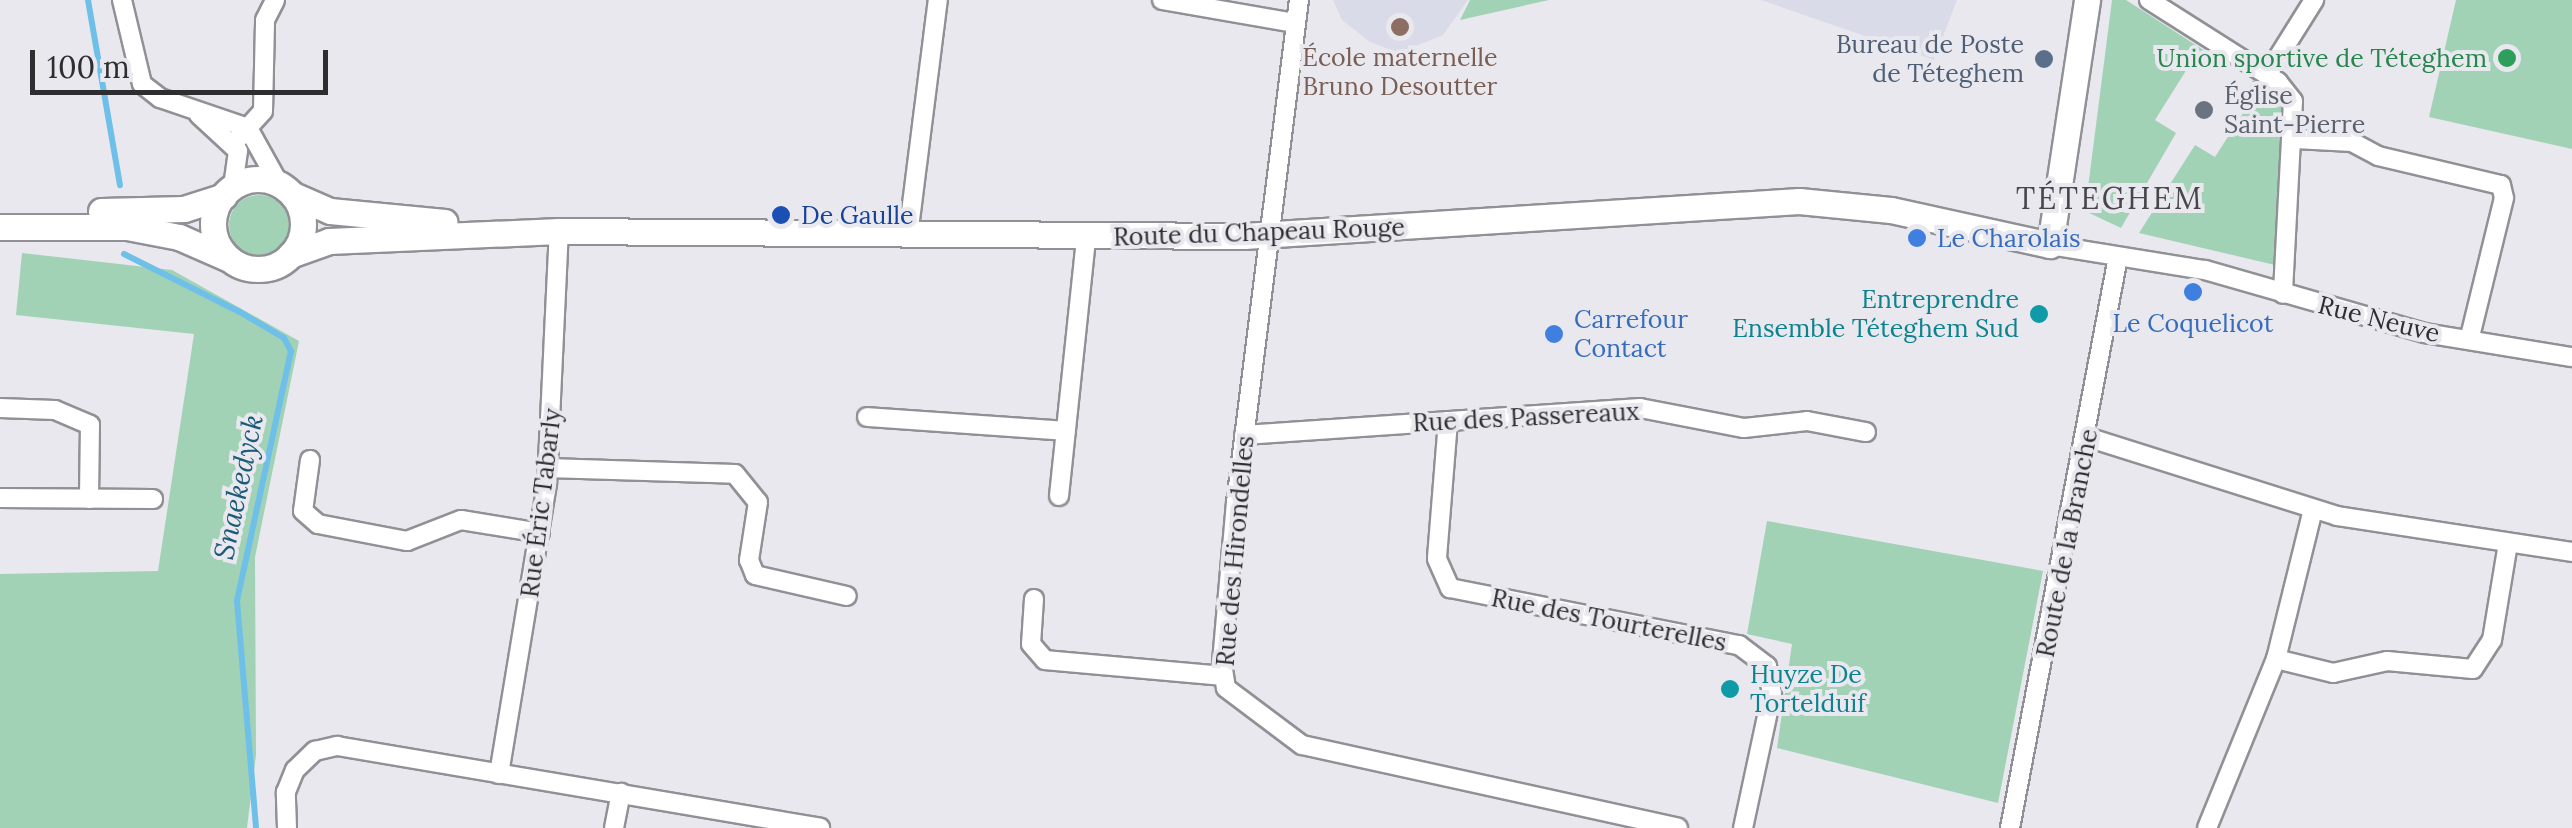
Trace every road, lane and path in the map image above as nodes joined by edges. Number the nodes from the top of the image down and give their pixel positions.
1 (122, 0) edge
2 (275, 0) edge
3 (938, 0) edge
4 (1162, 0) edge
5 (1299, 0) edge
6 (2087, 0) edge
7 (2149, 0) edge
8 (2314, 0) edge
9 (1295, 23) junction
10 (2267, 75) junction
11 (181, 105) junction
12 (251, 131) junction
13 (2295, 139) junction
14 (234, 143) junction
15 (286, 190) junction
16 (228, 192) junction
17 (0, 211) edge
18 (0, 228) edge
19 (558, 231) junction
20 (1268, 234) junction
21 (908, 236) junction
22 (1086, 238) junction
23 (2050, 245) junction
24 (290, 256) junction
25 (2118, 257) junction
26 (230, 259) junction
27 (2283, 294) junction
28 (2469, 340) junction
29 (2572, 356) edge
30 (0, 408) edge
31 (867, 417) dead end
32 (1448, 421) junction
33 (1066, 431) junction
34 (1866, 432) dead end
35 (1244, 435) junction
36 (2087, 437) junction
37 (310, 460) dead end
38 (548, 468) junction
39 (1059, 496) dead end
40 (0, 498) edge
41 (89, 499) junction
42 (153, 499) dead end
43 (2313, 509) junction
44 (540, 533) junction
45 (2508, 543) junction
46 (2572, 552) edge
47 (847, 596) dead end
48 (1034, 599) dead end
49 (2276, 659) junction
50 (1223, 676) junction
51 (499, 774) junction
52 (620, 792) junction
53 (1601, 820) edge
54 (288, 828) edge
55 (614, 828) edge
56 (816, 828) edge
57 (1678, 828) edge
58 (1744, 828) edge
59 (2010, 828) edge
60 (2207, 828) edge

1 - 11 street
2 - 12 street
3 - 21 street
4 - 9 street
5 - 9 street, Rue des Hirondelles
6 - 23 street
7 - 10 street
8 - 10 street
9 - 20 street, Rue des Hirondelles
10 - 13 street
11 - 12 street
11 - 14 street
12 - 14 street
12 - 15 street
13 - 27 street
13 - 28 street
14 - 16 street
15 - 16 street
15 - 19 street, Route du Chapeau Rouge
15 - 24 street
16 - 17 street
16 - 26 street
18 - 26 street
19 - 21 street, Route du Chapeau Rouge
19 - 24 street, Route du Chapeau Rouge
19 - 38 street, Rue Éric Tabarly
20 - 22 street, Route du Chapeau Rouge
20 - 23 street, Route du Chapeau Rouge
20 - 35 street, Rue des Hirondelles
21 - 22 street, Route du Chapeau Rouge
22 - 33 street
23 - 25 street, Rue Neuve
24 - 26 street
25 - 27 street, Rue Neuve
25 - 36 street, Route de la Branche
27 - 28 street, Rue Neuve
28 - 29 street, Rue Neuve
30 - 41 street
31 - 33 street
32 - 34 street, Rue des Passereaux
32 - 35 street, Rue des Passereaux
32 - 58 street, Rue des Tourterelles
33 - 39 street
35 - 50 street, Rue des Hirondelles
36 - 43 street
36 - 59 street, Route de la Branche
37 - 44 street
38 - 44 street, Rue Éric Tabarly
38 - 47 street
40 - 41 street
41 - 42 street
43 - 45 street
43 - 49 street
44 - 51 street, Rue Éric Tabarly
45 - 46 street
45 - 49 street
48 - 50 street
49 - 60 street
50 - 53 street, Rue des Hirondelles
51 - 52 street
51 - 54 street
52 - 55 street
52 - 56 street
53 - 57 street, Rue des Hirondelles

